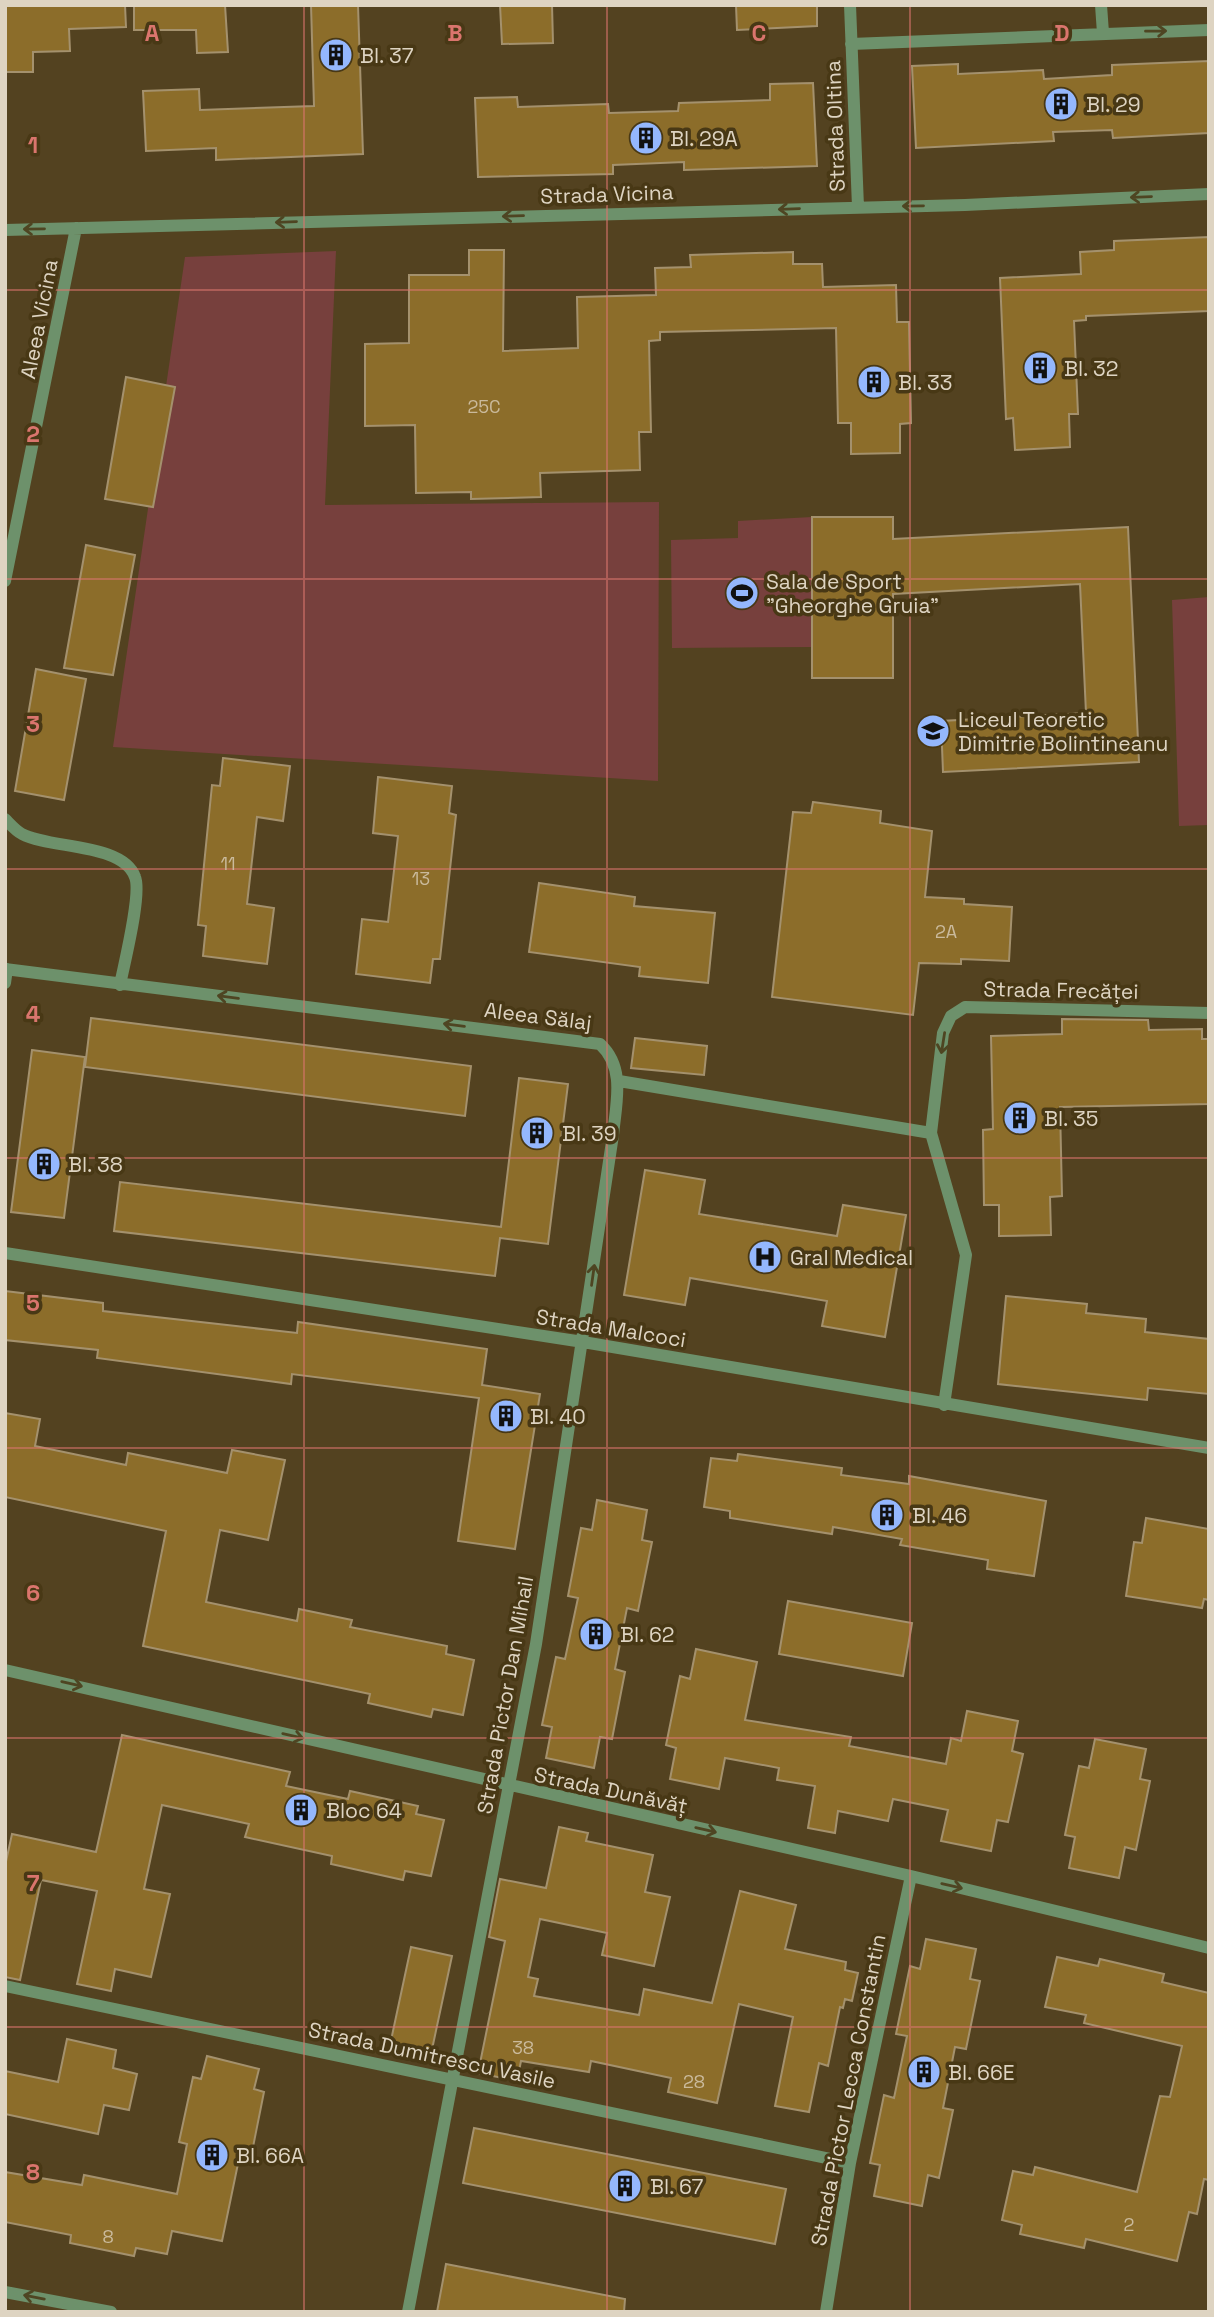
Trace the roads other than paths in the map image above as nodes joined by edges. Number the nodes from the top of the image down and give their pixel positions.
1 (850, 5) edge
2 (1101, 5) edge
3 (1209, 30) edge
4 (1103, 33) junction
5 (852, 44) junction
6 (1209, 194) edge
7 (858, 207) junction
8 (76, 228) junction
9 (5, 230) edge
10 (5, 581) edge
11 (5, 819) edge
12 (6, 969) edge
13 (5, 983) edge
14 (120, 985) junction
15 (1209, 1013) edge
16 (619, 1081) junction
17 (931, 1133) junction
18 (5, 1253) edge
19 (583, 1342) junction
20 (944, 1405) junction
21 (1209, 1448) edge
22 (5, 1670) edge
23 (509, 1787) junction
24 (911, 1877) junction
25 (1209, 1948) edge
26 (5, 1986) edge
27 (451, 2079) junction
28 (850, 2163) junction
29 (5, 2292) edge
30 (111, 2312) edge
31 (408, 2312) edge
32 (826, 2312) edge

1 - 5 street, Strada Oltina
2 - 4 street
4 -> 3 street, Strada Oltina
4 - 5 street, Strada Oltina
5 - 7 street, Strada Oltina
6 -> 7 street, Strada Vicina
7 -> 8 street, Strada Vicina
8 -> 9 street, Strada Vicina
8 - 10 street, Aleea Vicina
11 - 14 street
12 - 13 street
12 - 14 street, Aleea Sălaj
16 -> 14 street, Aleea Sălaj
15 -> 17 street, Strada Frecăței
16 - 17 street
19 -> 16 street, Strada Pictor Dan Mihail
17 - 20 street
18 - 19 street, Strada Malcoci
19 - 20 street, Strada Malcoci
19 - 23 street, Strada Pictor Dan Mihail
20 - 21 street, Strada Malcoci
22 -> 23 street, Strada Dunăvăț
23 -> 24 street, Strada Dunăvăț
23 - 27 street, Strada Pictor Dan Mihail
24 -> 25 street, Strada Dunăvăț
24 - 28 street, Strada Pictor Lecca Constantin
26 - 27 street, Strada Dumitrescu Vasile
27 - 28 street, Strada Dumitrescu Vasile
27 - 31 street, Strada Pictor Dan Mihail
28 - 32 street, Strada Pictor Lecca Constantin
30 -> 29 street

